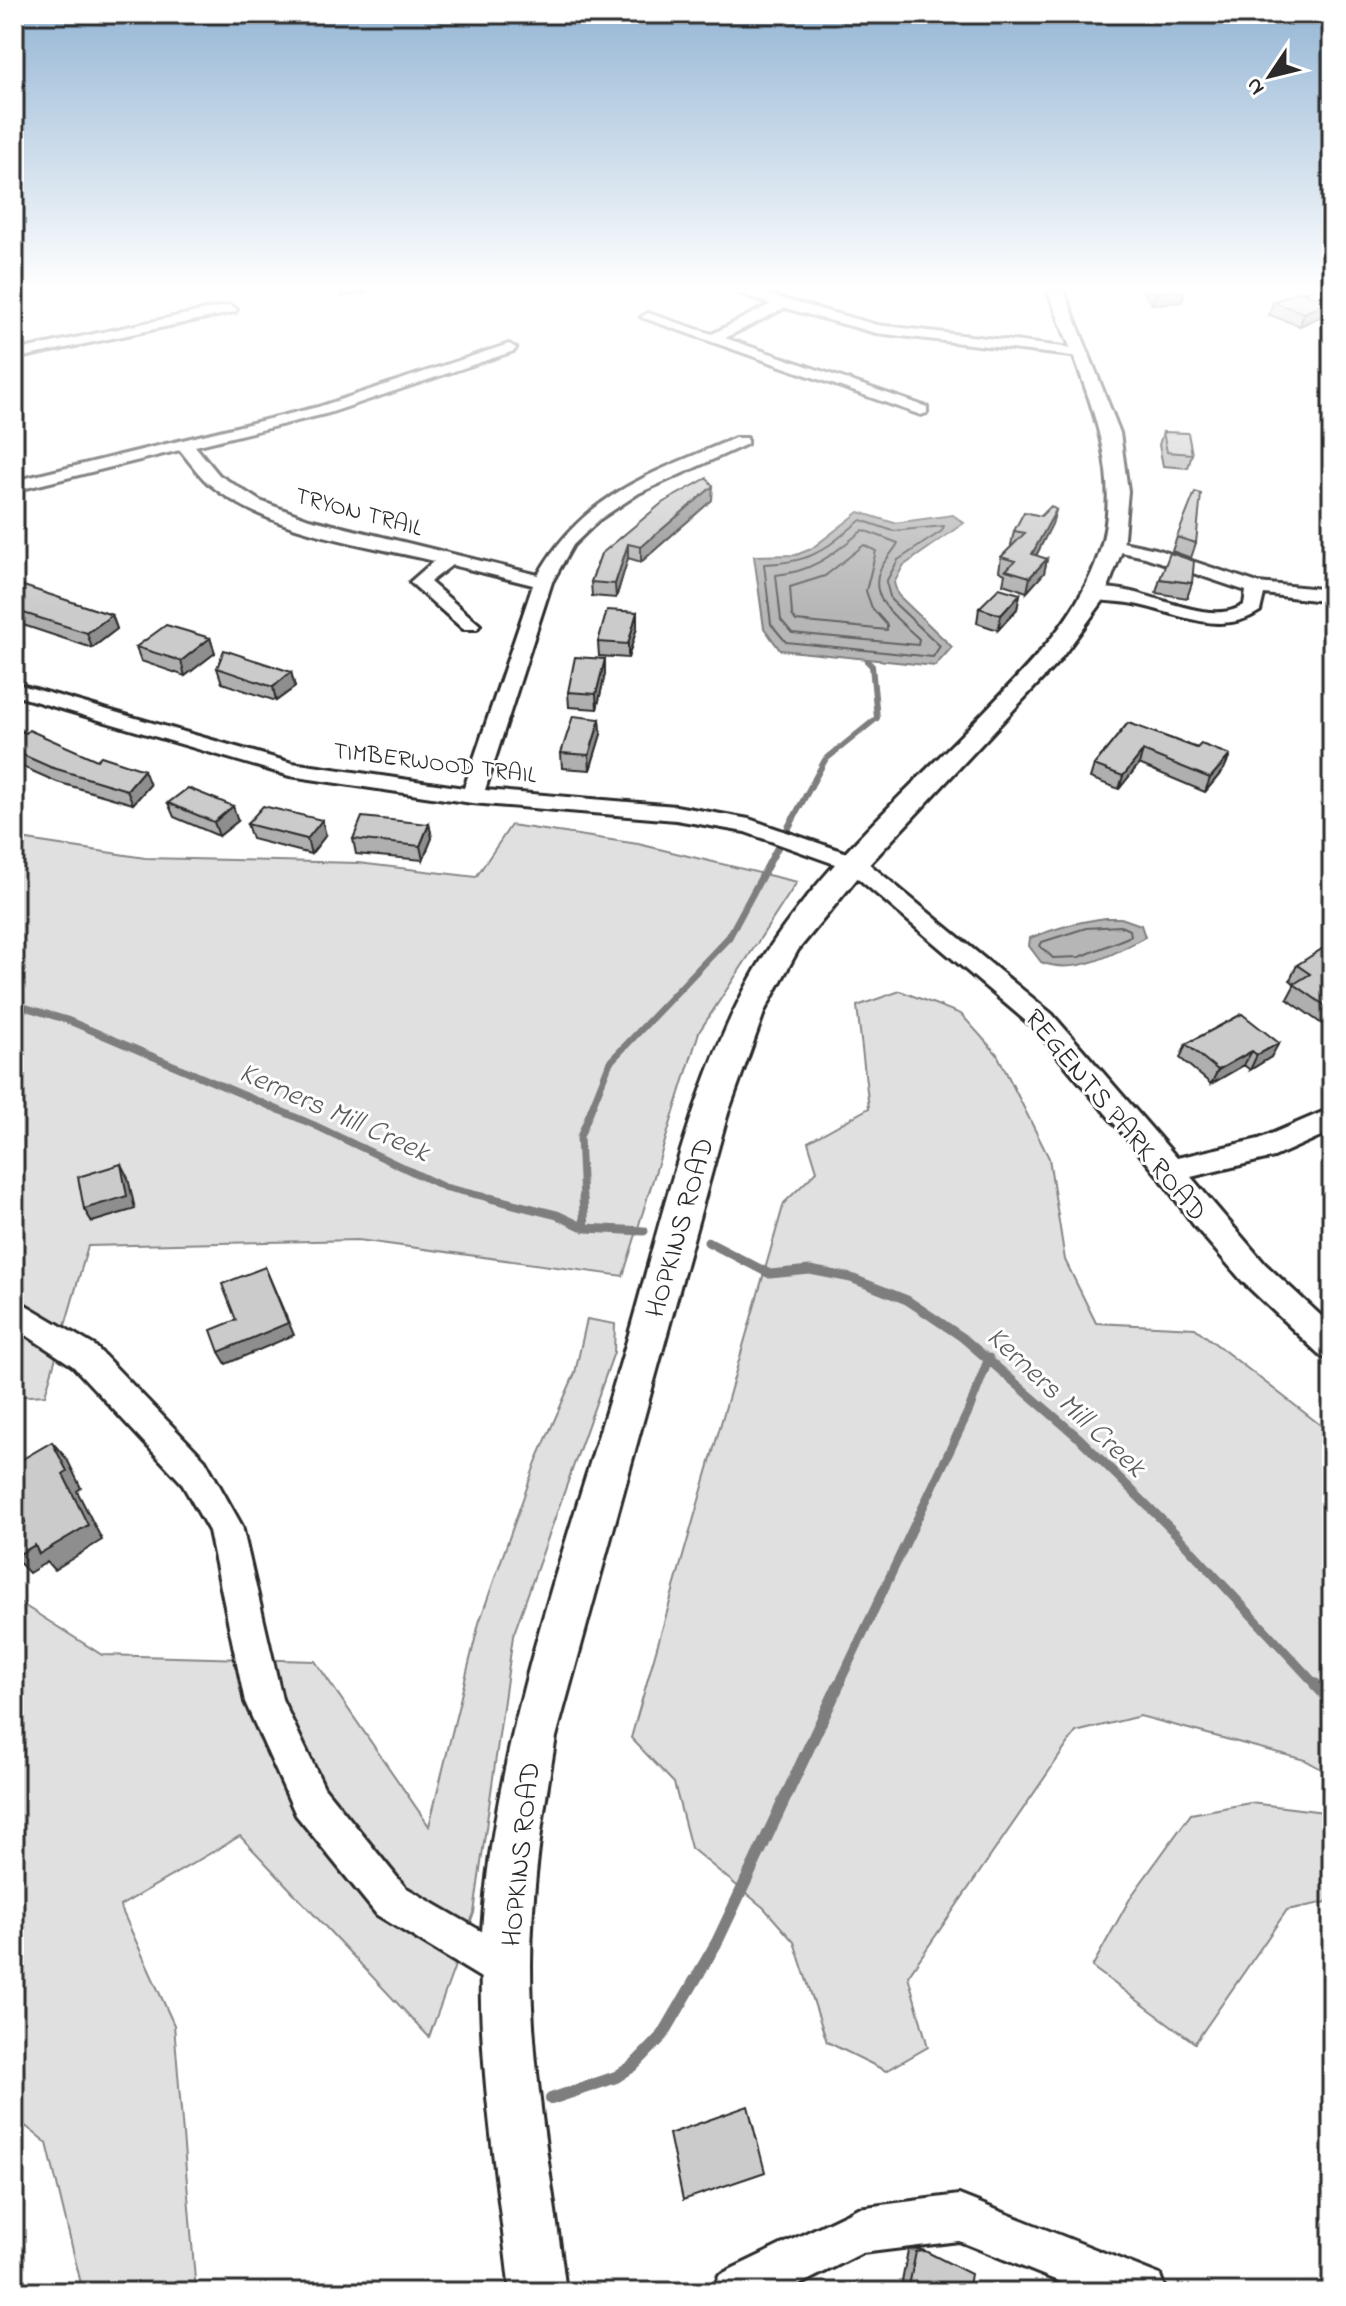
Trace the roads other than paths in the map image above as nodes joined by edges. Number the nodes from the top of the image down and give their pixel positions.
1 (360, 399) edge
2 (888, 399) edge
3 (1097, 399) edge
4 (921, 410) dead end
5 (741, 441) dead end
6 (185, 445) junction
7 (14, 486) edge
8 (1113, 545) junction
9 (448, 559) junction
10 (543, 582) junction
11 (1256, 588) junction
12 (1095, 594) junction
13 (1332, 596) edge
14 (470, 625) dead end
15 (14, 689) edge
16 (472, 796) junction
17 (854, 863) junction
18 (1332, 1119) edge
19 (1171, 1171) junction
20 (14, 1311) edge
21 (1332, 1346) edge
22 (506, 1969) junction
23 (538, 2292) edge
24 (736, 2292) edge
25 (1143, 2292) edge

1 - 6 street
2 - 4 street
3 - 8 main road, HOPKINS ROAD
5 - 10 street
6 - 7 street
6 - 9 street, TRYON TRAIL
8 - 11 street
8 - 12 main road, HOPKINS ROAD
9 - 10 street, TRYON TRAIL
9 - 14 street
10 - 16 street
11 - 12 street
11 - 13 street
12 - 17 main road, HOPKINS ROAD
15 - 16 street, TIMBERWOOD TRAIL
16 - 17 street, TIMBERWOOD TRAIL
17 - 19 street, REGENTS PARK ROAD
17 - 22 main road, HOPKINS ROAD
18 - 19 street
19 - 21 street, REGENTS PARK ROAD
20 - 22 street
22 - 23 main road, HOPKINS ROAD
24 - 25 street

